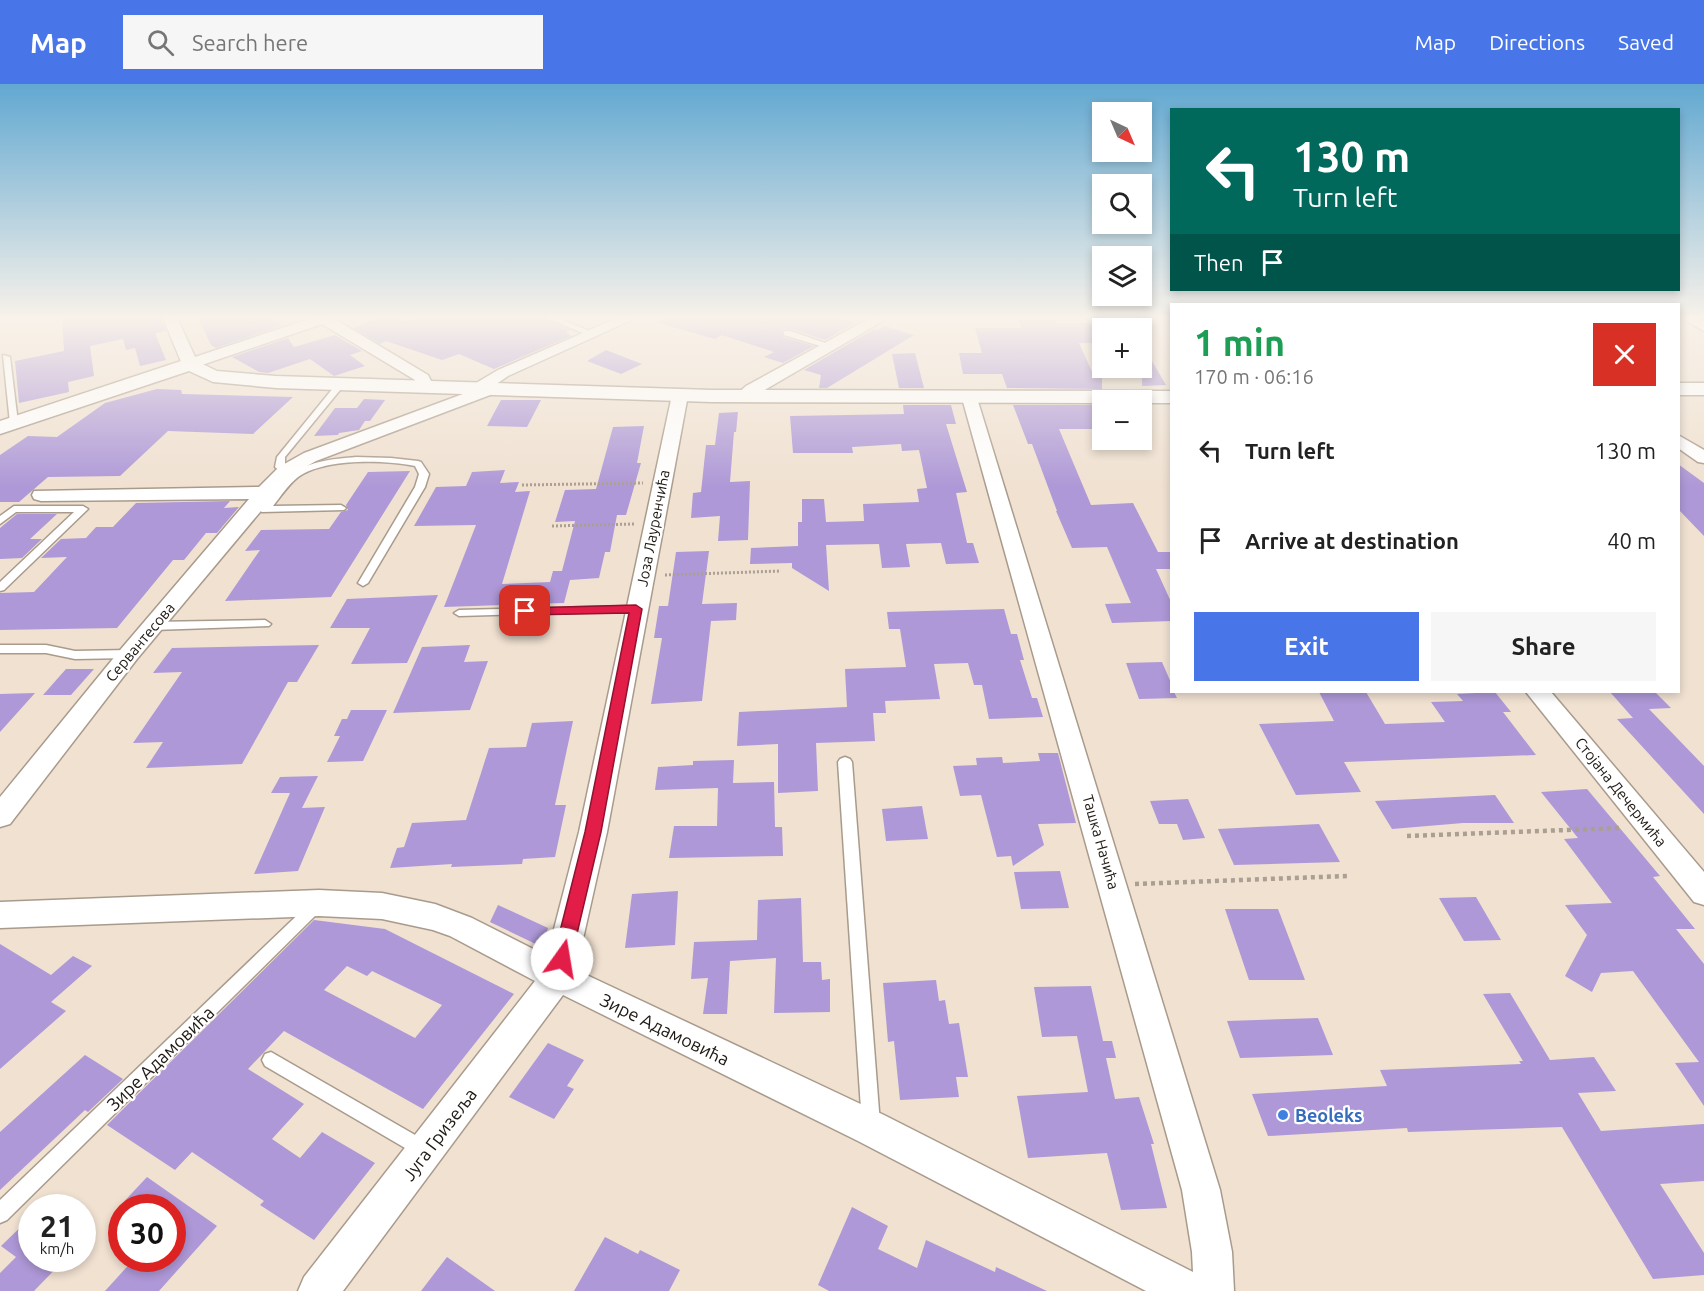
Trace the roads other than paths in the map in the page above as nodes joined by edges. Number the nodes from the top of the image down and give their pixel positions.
1 (6, 374) edge
2 (159, 374) edge
3 (208, 374) edge
4 (416, 374) edge
5 (502, 374) edge
6 (779, 374) edge
7 (341, 384) junction
8 (421, 386) junction
9 (485, 389) junction
10 (1680, 389) edge
11 (1704, 389) edge
12 (680, 395) junction
13 (743, 396) junction
14 (970, 398) junction
15 (1170, 398) edge
16 (7, 425) edge
17 (1680, 441) edge
18 (1704, 458) edge
19 (285, 471) junction
20 (40, 495) dead end
21 (260, 504) junction
22 (341, 508) dead end
23 (0, 521) edge
24 (363, 582) dead end
25 (0, 588) edge
26 (636, 609) junction
27 (459, 613) dead end
28 (265, 624) dead end
29 (153, 626) junction
30 (0, 649) edge
31 (129, 654) junction
32 (1539, 693) edge
33 (845, 762) dead end
34 (0, 816) edge
35 (1704, 893) edge
36 (319, 903) junction
37 (0, 915) edge
38 (558, 977) junction
39 (271, 1060) dead end
40 (871, 1128) junction
41 (426, 1151) junction
42 (0, 1213) edge
43 (318, 1291) edge
44 (1188, 1291) edge
45 (1214, 1291) edge

1 - 16 lane
2 - 16 street
3 - 7 street
4 - 8 street
5 - 9 street, Сервантесова
6 - 13 street
7 - 8 street
7 - 19 lane
8 - 9 street
9 - 12 street
9 - 19 street, Сервантесова
10 - 11 street
12 - 13 street
12 - 26 street, Јоза Лауренчића
13 - 14 street
14 - 15 street
14 - 45 street, Ташка Начића
17 - 18 street
19 - 21 street, Сервантесова
20 - 21 street
21 - 22 lane
21 - 24 lane
21 - 29 street, Сервантесова
23 - 25 lane
26 - 27 lane
26 - 38 street, Јоза Лауренчића
28 - 29 lane
29 - 31 street, Сервантесова
30 - 31 lane
31 - 34 street, Сервантесова
32 - 35 street, Стојана Дечермића
33 - 40 lane
36 - 37 street, Зире Адамовића
36 - 38 street, Зире Адамовића
36 - 42 lane, Зире Адамовића
38 - 40 street, Зире Адамовића
38 - 41 street, Југа Гризеља
39 - 41 lane
40 - 44 street, Зире Адамовића
41 - 43 street, Југа Гризеља

